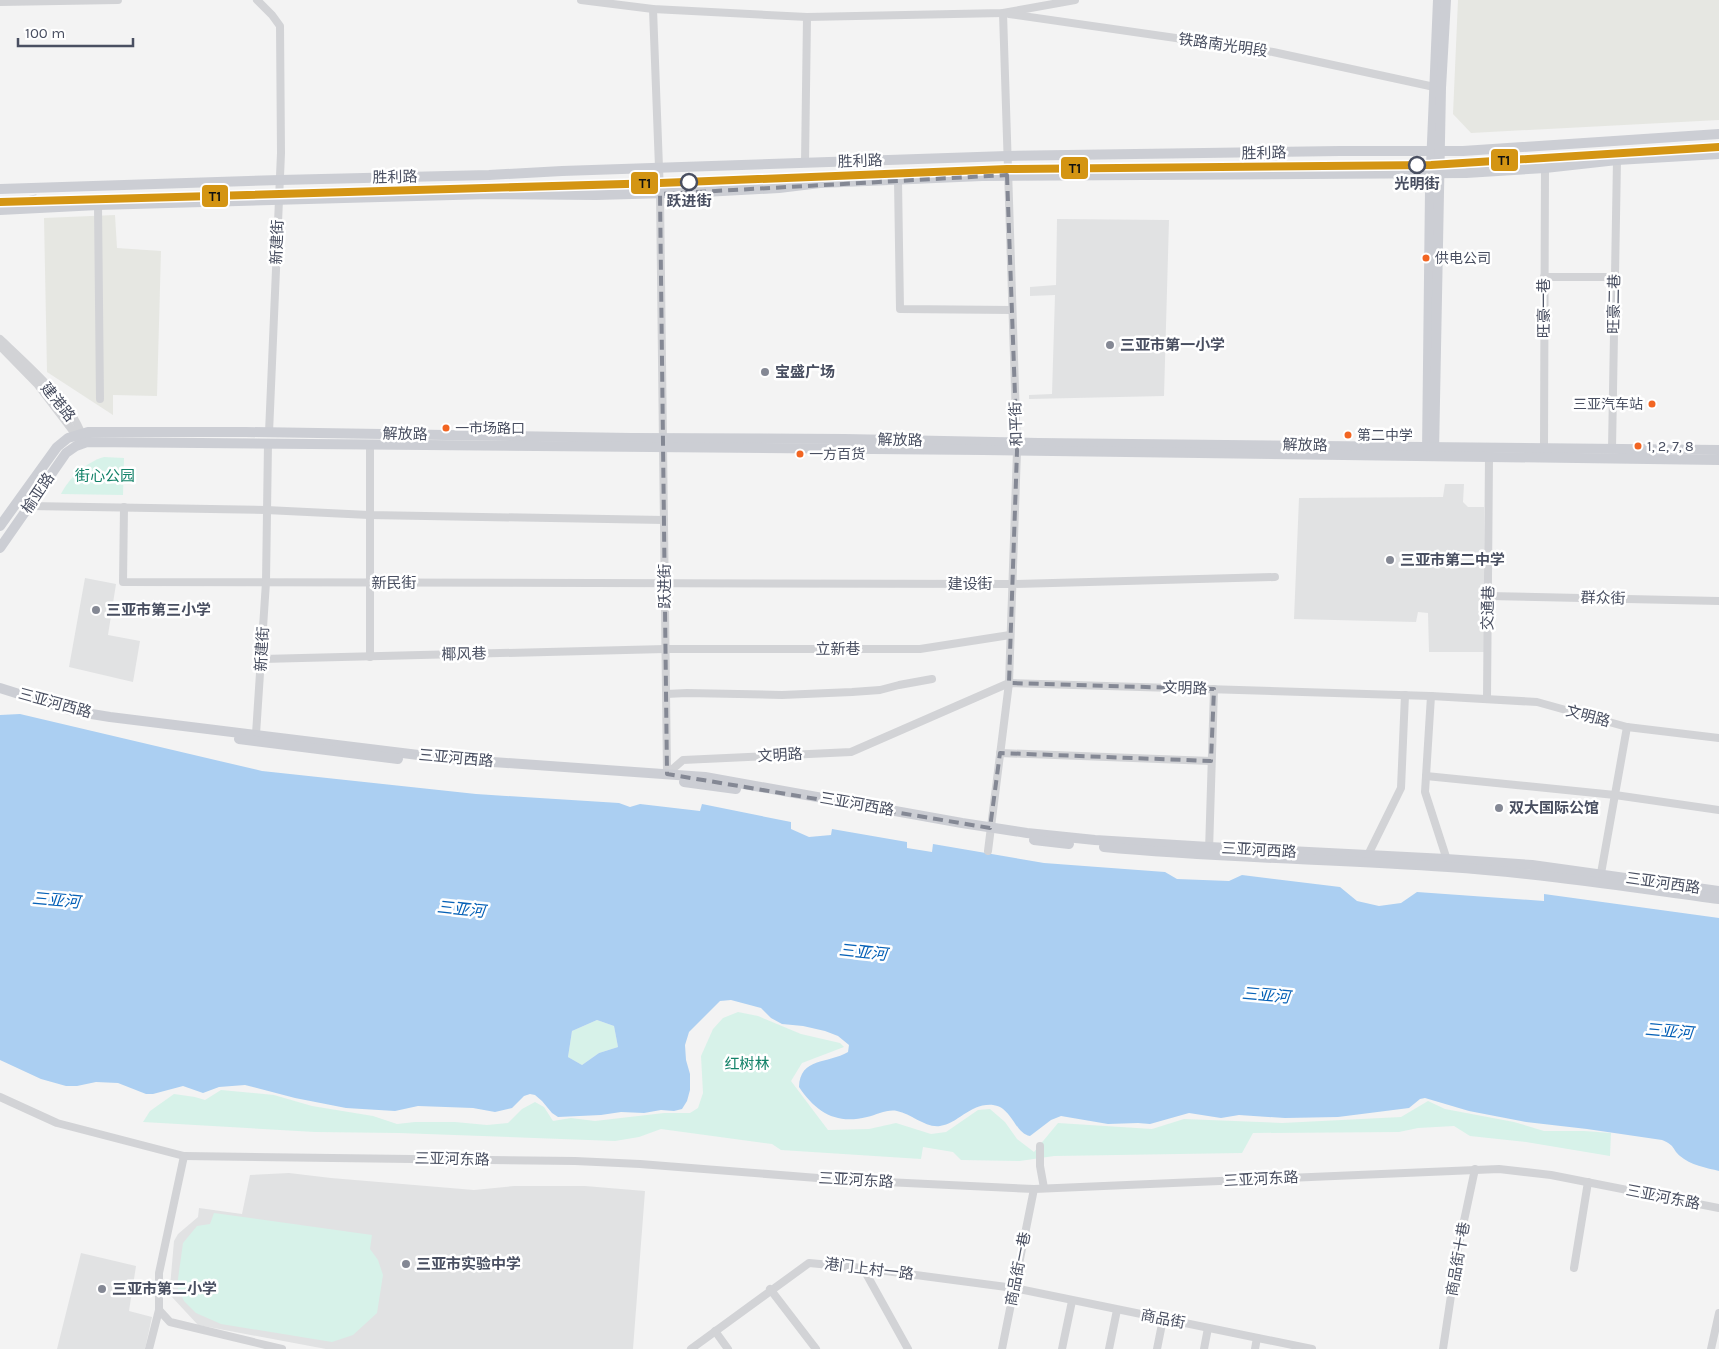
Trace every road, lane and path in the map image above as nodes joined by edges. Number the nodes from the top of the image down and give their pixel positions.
1 (118, 0) edge
2 (257, 0) edge
3 (581, 0) edge
4 (1075, 0) edge
5 (1438, 0) edge
6 (1446, 0) edge
7 (0, 2) edge
8 (653, 9) junction
9 (1002, 13) junction
10 (807, 17) junction
11 (1437, 87) junction
12 (1719, 134) edge
13 (1436, 151) junction
14 (1719, 154) edge
15 (1007, 156) junction
16 (1617, 160) junction
17 (805, 163) junction
18 (659, 168) junction
19 (1545, 168) junction
20 (1435, 173) junction
21 (1007, 175) junction
22 (280, 180) junction
23 (898, 180) junction
24 (0, 189) edge
25 (660, 194) junction
26 (279, 200) junction
27 (98, 205) junction
28 (0, 210) edge
29 (1544, 277) junction
30 (1614, 277) junction
31 (1012, 310) junction
32 (0, 339) edge
33 (0, 346) edge
34 (100, 399) dead end
35 (80, 437) junction
36 (269, 438) junction
37 (664, 443) junction
38 (370, 444) junction
39 (1017, 447) junction
40 (1544, 448) junction
41 (1612, 449) junction
42 (1719, 450) edge
43 (1431, 451) junction
44 (1489, 457) junction
45 (1719, 460) edge
46 (29, 506) junction
47 (124, 507) junction
48 (266, 510) junction
49 (369, 515) junction
50 (664, 520) junction
51 (0, 526) edge
52 (0, 548) edge
53 (1275, 577) dead end
54 (266, 582) junction
55 (369, 583) junction
56 (665, 584) junction
57 (1012, 584) junction
58 (1488, 596) junction
59 (1719, 601) edge
60 (1010, 635) junction
61 (666, 649) junction
62 (370, 657) junction
63 (262, 659) junction
64 (932, 679) dead end
65 (1009, 683) junction
66 (0, 688) edge
67 (1214, 689) junction
68 (666, 694) junction
69 (0, 695) edge
70 (1405, 695) junction
71 (1430, 696) junction
72 (1487, 699) junction
73 (1627, 727) junction
74 (256, 734) junction
75 (1719, 738) edge
76 (1000, 753) junction
77 (1211, 761) junction
78 (667, 774) junction
79 (1426, 776) junction
80 (1615, 795) junction
81 (1719, 810) edge
82 (990, 830) junction
83 (988, 851) dead end
84 (1209, 852) junction
85 (1366, 859) junction
86 (1448, 863) junction
87 (1600, 879) junction
88 (1719, 891) edge
89 (1719, 900) edge
90 (0, 1097) edge
91 (1040, 1146) dead end
92 (184, 1156) junction
93 (1475, 1169) junction
94 (1588, 1182) junction
95 (1034, 1188) junction
96 (1044, 1188) junction
97 (1719, 1208) edge
98 (863, 1268) junction
99 (1574, 1268) dead end
100 (1014, 1288) junction
101 (770, 1289) junction
102 (1072, 1301) junction
103 (159, 1310) junction
104 (1117, 1310) junction
105 (1719, 1313) edge
106 (1163, 1319) junction
107 (1208, 1328) junction
108 (715, 1331) junction
109 (1257, 1338) junction
110 (1307, 1348) edge
111 (149, 1349) edge
112 (282, 1349) edge
113 (691, 1349) edge
114 (728, 1349) edge
115 (816, 1349) edge
116 (908, 1349) edge
117 (1002, 1349) edge
118 (1062, 1349) edge
119 (1109, 1349) edge
120 (1157, 1349) edge
121 (1204, 1349) edge
122 (1255, 1349) edge
123 (1443, 1349) edge
124 (1711, 1349) edge

1 - 7 street
2 - 22 street, 新建街
3 - 8 street
4 - 9 street
5 - 11 main road
6 - 11 main road
8 - 10 street
8 - 18 street, 跃进街
9 - 10 street
9 - 11 street, 铁路南光明段
9 - 15 street, 和平街
10 - 17 street
11 - 13 main road
12 - 13 main road, 胜利路
13 - 15 main road, 胜利路
13 - 20 main road
14 - 16 main road, 胜利路
15 - 17 main road, 胜利路
15 - 21 street, 和平街
16 - 19 main road, 胜利路
16 - 30 street, 旺豪二巷
17 - 18 main road, 胜利路
18 - 22 main road, 胜利路
18 - 25 street, 跃进街
19 - 20 main road, 胜利路
19 - 29 street, 旺豪一巷
20 - 21 main road, 胜利路
20 - 43 main road
21 - 23 main road, 胜利路
21 - 31 street, 和平街
22 - 24 main road, 胜利路
22 - 26 street, 新建街
23 - 25 main road, 胜利路
23 - 31 street
25 - 26 main road, 胜利路
25 - 37 street, 跃进街
26 - 27 main road, 胜利路
26 - 36 street, 新建街
27 - 28 main road, 胜利路
27 - 34 street
29 - 30 street
29 - 40 street, 旺豪一巷
30 - 41 street, 旺豪二巷
31 - 39 street, 和平街
32 - 35 street, 建港路
33 - 35 street, 建港路
35 - 36 main road, 解放路
35 - 46 main road, 榆亚路
35 - 51 main road, 榆亚路
36 - 37 main road, 解放路
36 - 38 main road, 解放路
36 - 48 street, 新建街
37 - 38 main road, 解放路
37 - 39 main road, 解放路
37 - 50 street, 跃进街
38 - 49 street
39 - 43 main road, 解放路
39 - 57 street, 和平街
40 - 41 main road, 解放路
40 - 43 main road, 解放路
41 - 42 main road, 解放路
43 - 44 main road, 解放路
44 - 45 main road, 解放路
44 - 58 street, 交通巷
46 - 47 street
46 - 52 main road, 榆亚路
47 - 48 street
47 - 54 street, 新民街
48 - 49 street
48 - 54 street, 新建街
49 - 50 street
49 - 55 street
50 - 56 street, 跃进街
53 - 57 street, 建设街
54 - 55 street, 新民街
54 - 63 street, 新建街
55 - 56 street, 新民街
55 - 62 street
56 - 57 street, 建设街
56 - 61 street, 跃进街
57 - 60 street, 和平街
58 - 59 street, 群众街
58 - 72 street, 交通巷
60 - 61 street, 立新巷
60 - 65 street, 和平街
61 - 62 street, 椰风巷
61 - 68 street, 跃进街
62 - 63 street, 椰风巷
63 - 74 street, 新建街
64 - 68 street
65 - 67 street, 文明路
65 - 76 street, 和平街
65 - 78 street, 文明路
66 - 74 main road, 三亚河西路
67 - 70 street, 文明路
67 - 77 street
68 - 78 street, 跃进街
69 - 82 main road, 三亚河西路
70 - 71 street, 文明路
70 - 85 street
71 - 72 street, 文明路
71 - 79 street
72 - 73 street, 文明路
73 - 75 street, 文明路
73 - 80 street
74 - 78 main road, 三亚河西路
76 - 77 street
76 - 82 street, 和平街
77 - 84 street
78 - 82 main road, 三亚河西路
79 - 80 street
79 - 86 street
80 - 81 street
80 - 87 street
82 - 83 street, 和平街
82 - 84 main road, 三亚河西路
84 - 85 main road, 三亚河西路
85 - 86 main road, 三亚河西路
86 - 87 main road, 三亚河西路
87 - 88 main road, 三亚河西路
87 - 89 main road, 三亚河西路
90 - 92 street, 三亚河东路
91 - 96 street
92 - 95 street, 三亚河东路
92 - 103 street
93 - 94 street, 三亚河东路
93 - 96 street, 三亚河东路
93 - 123 street, 商品街十巷
94 - 97 street, 三亚河东路
94 - 99 street
95 - 96 street, 三亚河东路
95 - 100 street, 商品街一巷
98 - 100 street, 港门上村一路
98 - 101 street, 港门上村一路
98 - 116 street
100 - 102 street, 商品街
100 - 117 street, 商品街一巷
101 - 108 street, 港门上村一路
101 - 115 street
102 - 104 street, 商品街
102 - 118 street
103 - 111 street
103 - 112 street
104 - 106 street, 商品街
104 - 119 street
105 - 124 street
106 - 107 street, 商品街
106 - 120 street
107 - 109 street, 商品街
107 - 121 street
108 - 113 street, 港门上村一路
108 - 114 street
109 - 110 street, 商品街
109 - 122 street

